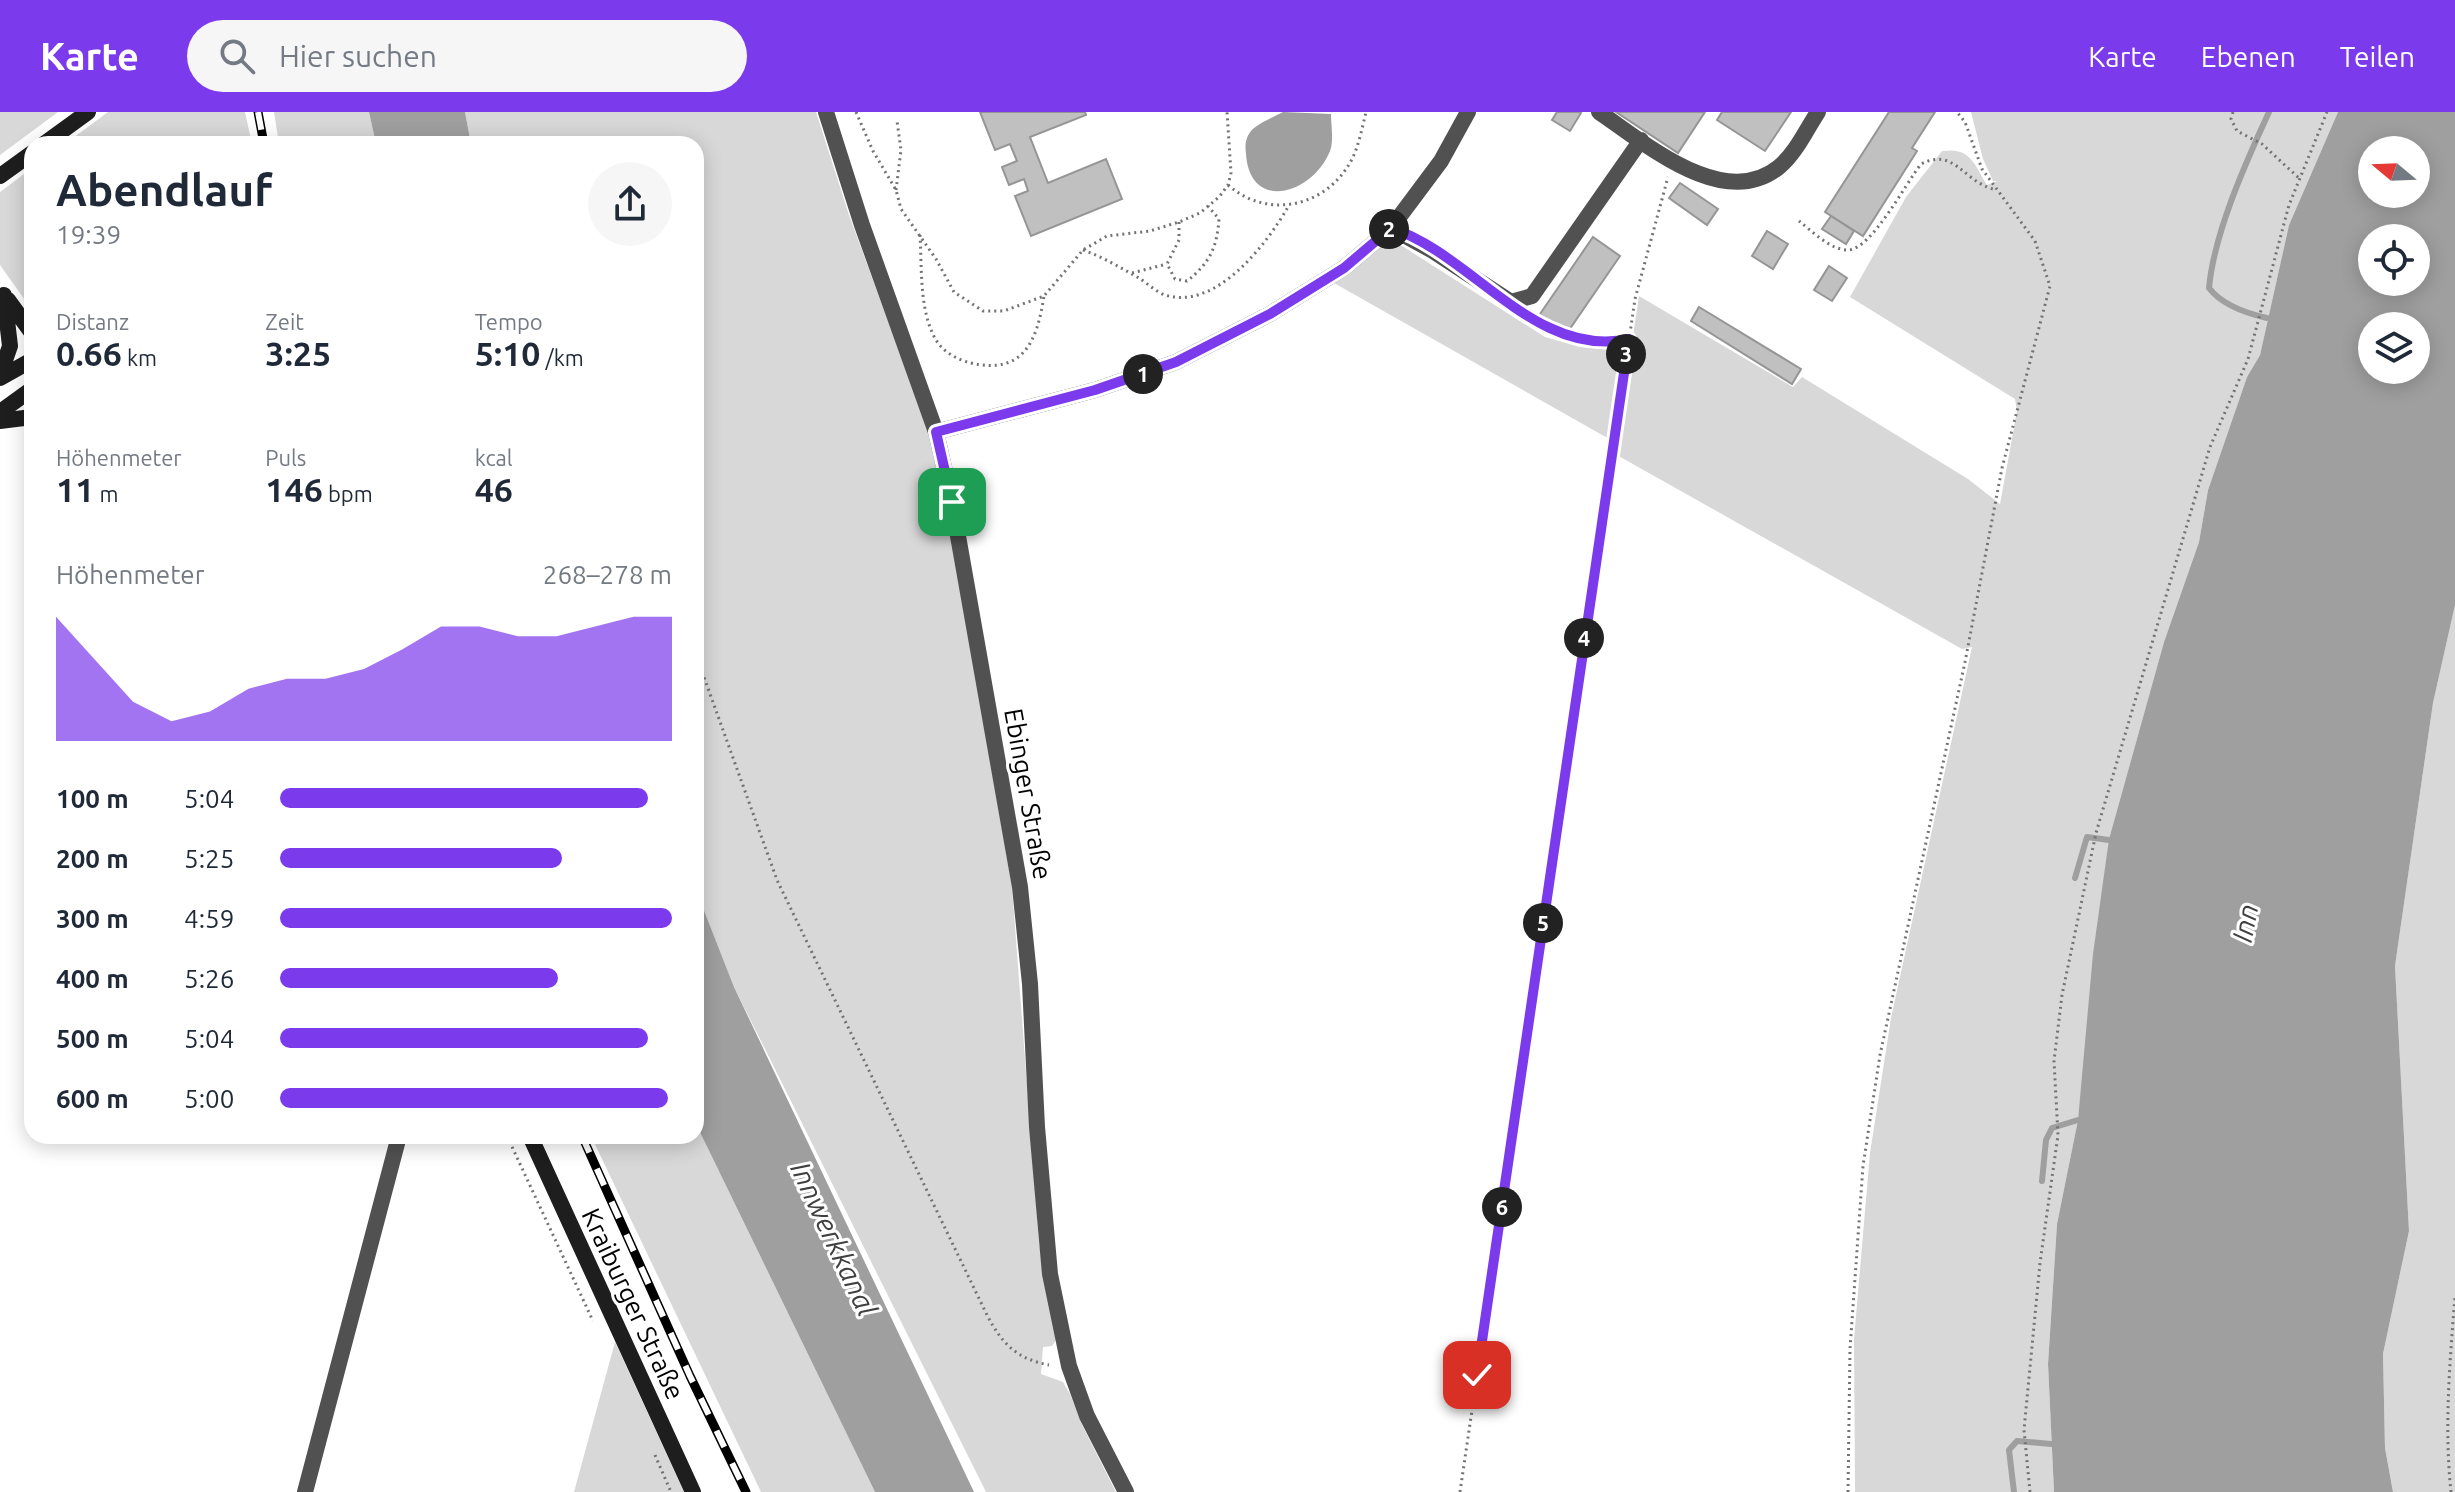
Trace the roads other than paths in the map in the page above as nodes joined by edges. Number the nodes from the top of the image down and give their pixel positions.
1 (88, 112) edge
2 (826, 112) edge
3 (1468, 112) edge
4 (1599, 112) edge
5 (1818, 112) edge
6 (55, 136) edge
7 (1641, 140) junction
8 (24, 159) edge
9 (0, 176) edge
10 (1391, 228) junction
11 (2, 292) edge
12 (24, 322) edge
13 (24, 364) edge
14 (0, 377) edge
15 (24, 395) edge
16 (0, 412) edge
17 (24, 418) edge
18 (0, 421) edge
19 (936, 432) junction
20 (397, 1144) edge
21 (534, 1144) edge
22 (305, 1492) edge
23 (693, 1492) edge
24 (1126, 1492) edge

1 - 6 main road
2 - 19 street, Ebinger Straße
3 - 10 street
4 - 7 street
5 - 7 street
7 - 10 street
8 - 9 main road
10 - 19 street
11 - 12 main road
11 - 14 main road
13 - 14 main road
15 - 16 main road
17 - 18 main road
19 - 24 street, Ebinger Straße
20 - 22 street
21 - 23 main road, Kraiburger Straße

